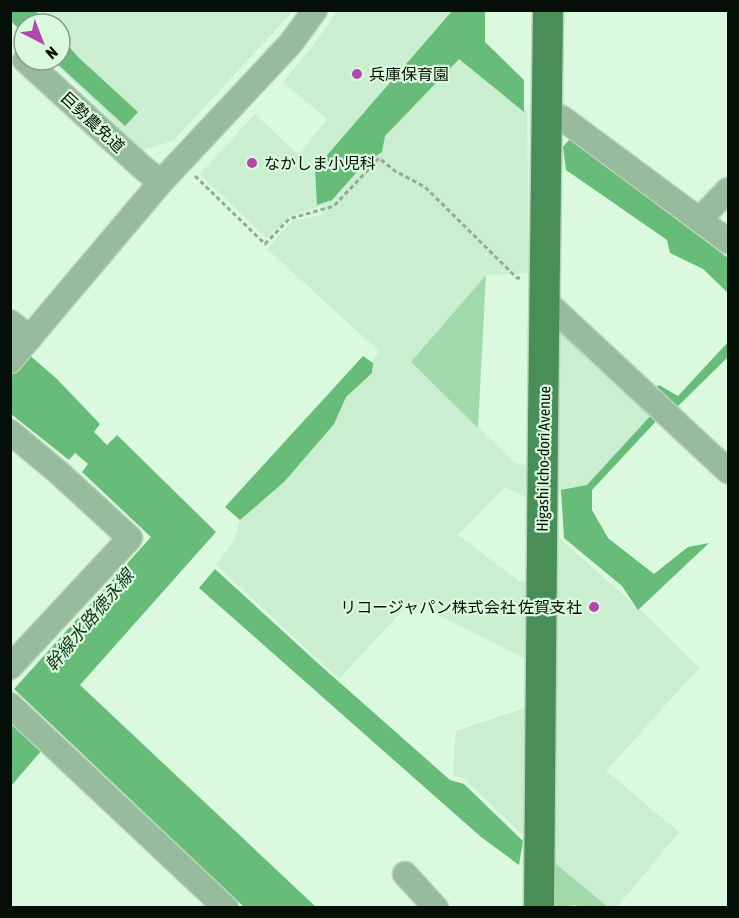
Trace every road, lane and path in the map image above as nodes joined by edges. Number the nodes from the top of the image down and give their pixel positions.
1 (315, 10) edge
2 (548, 10) edge
3 (39, 72) edge
4 (548, 111) junction
5 (179, 163) junction
6 (161, 182) junction
7 (729, 190) edge
8 (700, 219) junction
9 (729, 242) edge
10 (545, 290) junction
11 (10, 322) edge
12 (30, 338) junction
13 (10, 361) edge
14 (10, 432) edge
15 (729, 471) edge
16 (10, 667) edge
17 (10, 705) edge
18 (405, 874) dead end
19 (226, 908) edge
20 (436, 908) edge
21 (539, 908) edge

1 - 5 street
2 - 4 main road, Higashi Icho-dori Avenue
3 - 6 street, 巨勢農免道
4 - 8 street
4 - 10 main road, Higashi Icho-dori Avenue
5 - 6 street
5 - 10 path
6 - 12 street
7 - 8 street
8 - 9 street
10 - 15 street
10 - 21 main road, Higashi Icho-dori Avenue
11 - 12 street
12 - 13 street
14 - 16 street
17 - 19 street
18 - 20 street

